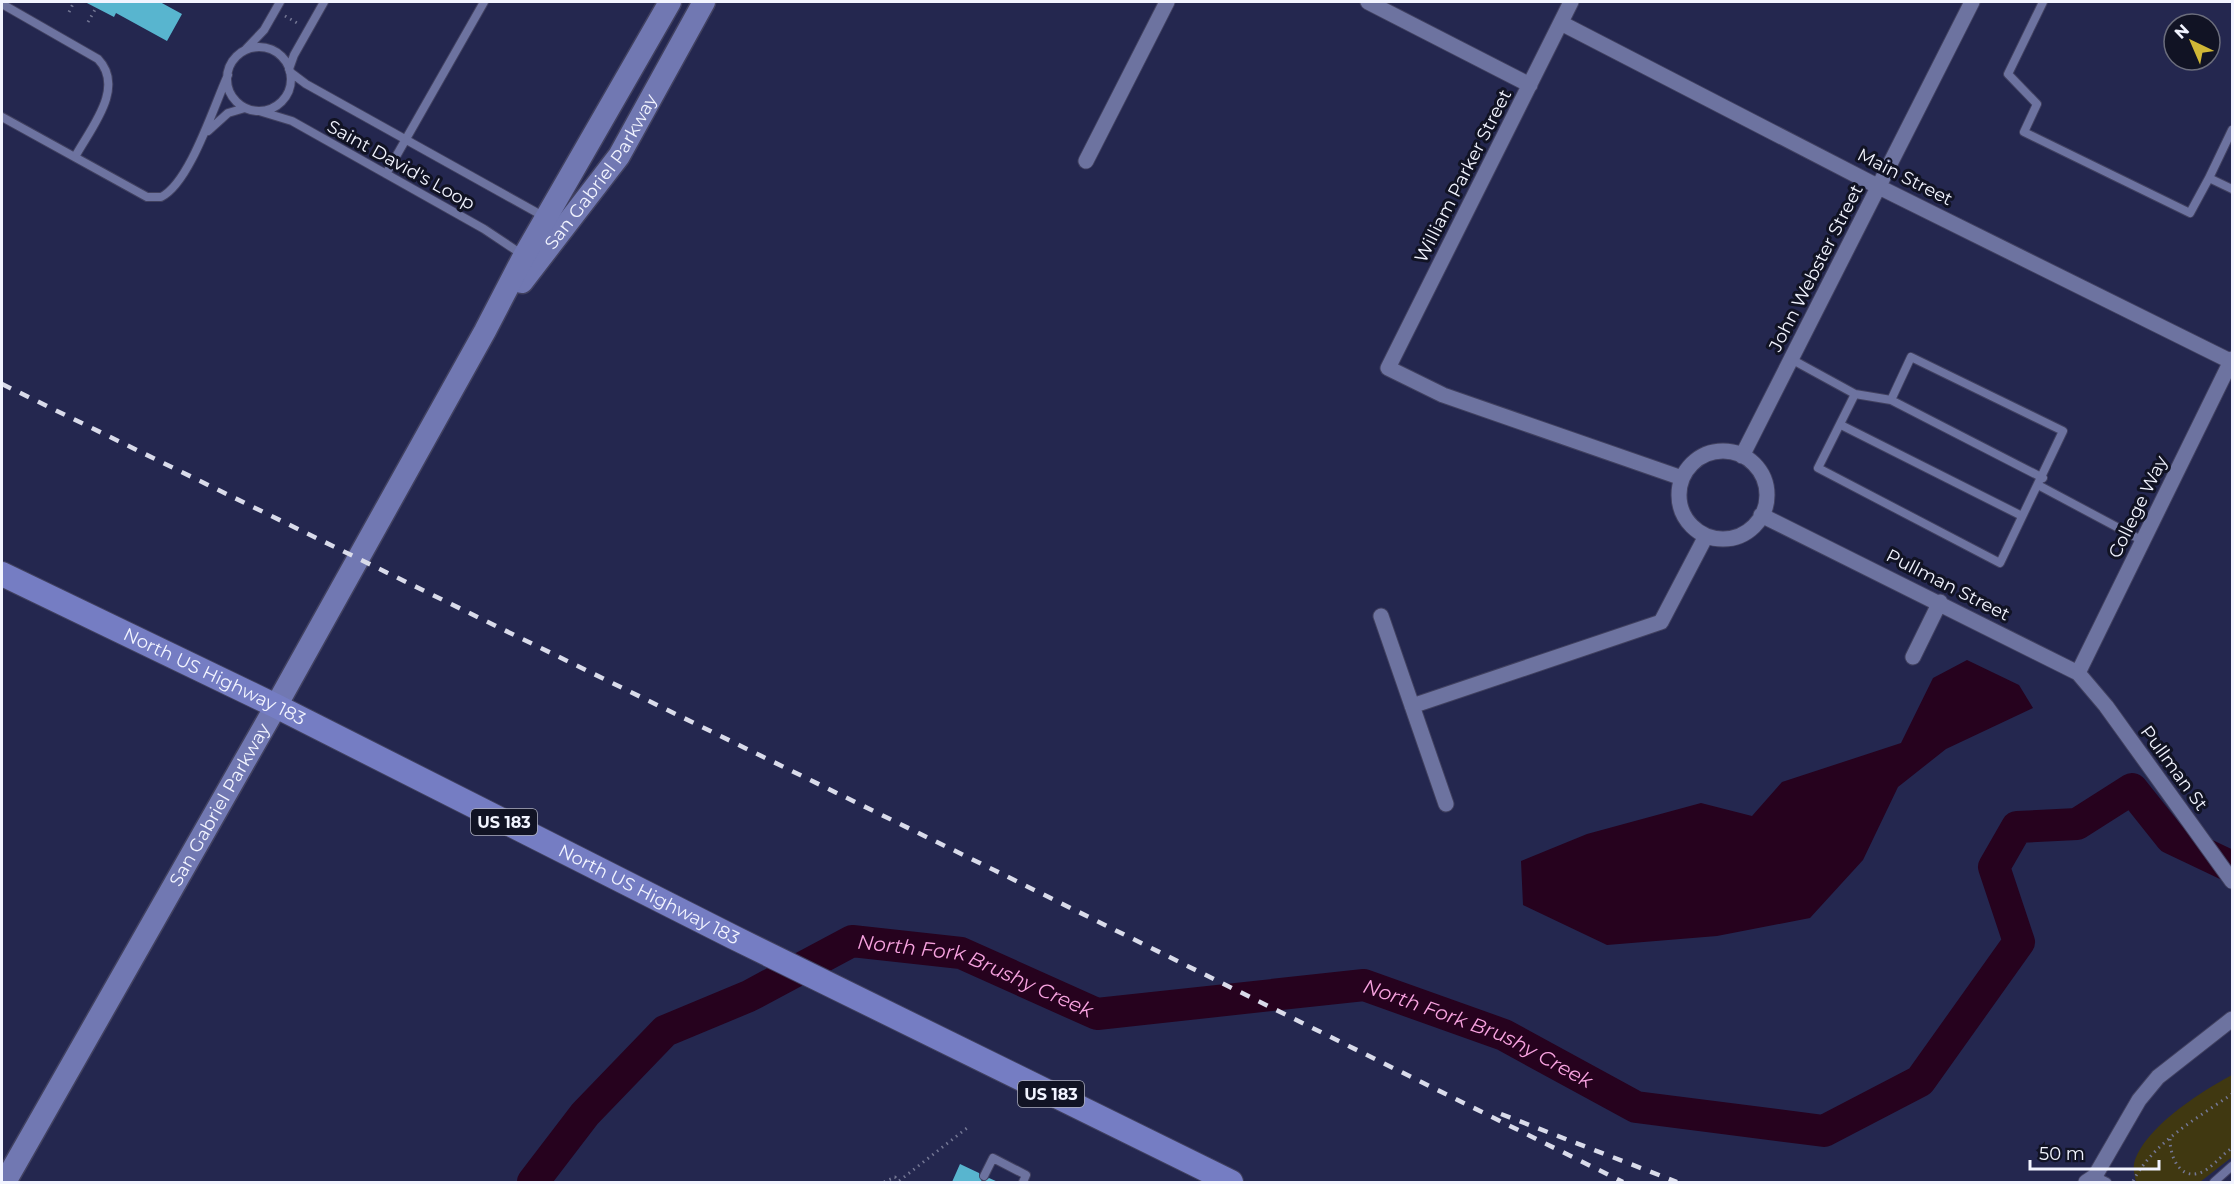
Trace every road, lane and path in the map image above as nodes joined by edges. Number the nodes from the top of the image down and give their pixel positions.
1 (74, 2) edge
2 (280, 2) edge
3 (324, 2) edge
4 (484, 2) edge
5 (670, 2) edge
6 (704, 2) edge
7 (1167, 2) edge
8 (1368, 2) edge
9 (1571, 2) edge
10 (1972, 2) edge
11 (2043, 2) edge
12 (2, 4) edge
13 (96, 8) dead end
14 (69, 12) dead end
15 (283, 15) dead end
16 (88, 22) dead end
17 (1561, 23) junction
18 (299, 24) dead end
19 (238, 56) junction
20 (289, 70) junction
21 (228, 75) junction
22 (1530, 85) junction
23 (244, 108) junction
24 (259, 111) junction
25 (2, 117) edge
26 (2232, 130) edge
27 (204, 134) junction
28 (405, 139) junction
29 (75, 158) junction
30 (1086, 161) dead end
31 (386, 174) junction
32 (2209, 178) junction
33 (1879, 187) junction
34 (2232, 189) edge
35 (546, 219) junction
36 (524, 256) junction
37 (485, 331) junction
38 (1791, 359) junction
39 (2232, 361) edge
40 (1855, 394) junction
41 (1891, 400) junction
42 (1841, 425) junction
43 (1742, 456) junction
44 (1682, 478) junction
45 (2040, 482) junction
46 (1761, 515) junction
47 (2022, 516) junction
48 (1706, 536) junction
49 (2143, 541) junction
50 (2, 574) edge
51 (1940, 602) junction
52 (1381, 616) dead end
53 (1913, 657) dead end
54 (2078, 673) junction
55 (276, 706) junction
56 (1412, 706) junction
57 (2106, 706) joint
58 (1446, 804) dead end
59 (2232, 881) edge
60 (2232, 1019) edge
61 (2232, 1094) edge
62 (967, 1128) dead end
63 (2170, 1139) junction
64 (2232, 1148) edge
65 (2232, 1166) edge
66 (984, 1176) dead end
67 (1025, 1179) edge
68 (2096, 1181) edge
69 (2133, 1181) dead end
70 (5, 1182) edge
71 (884, 1182) edge
72 (1231, 1182) edge
73 (2214, 1182) edge

1 - 14 path
2 - 19 lane
3 - 20 lane
4 - 28 lane
5 - 35 street, San Gabriel Parkway
6 - 37 street, San Gabriel Parkway
7 - 30 street
8 - 22 street
9 - 17 street, William Parker Street
10 - 33 street, John Webster Street
11 - 32 lane
12 - 29 lane
13 - 16 path
15 - 18 path
17 - 22 street, William Parker Street
17 - 33 street, Main Street
19 - 20 lane
19 - 21 lane
20 - 24 lane
20 - 28 lane, Saint David's Loop
21 - 23 lane
21 - 27 lane
22 - 44 street, William Parker Street
23 - 24 lane
23 - 27 lane
24 - 31 lane, Saint David's Loop
25 - 29 lane
26 - 32 lane
27 - 29 lane
28 - 31 lane
28 - 35 lane, Saint David's Loop
31 - 36 lane, Saint David's Loop
32 - 34 lane
33 - 38 street, John Webster Street
33 - 39 street, Main Street
35 - 36 street, San Gabriel Parkway
36 - 37 street, San Gabriel Parkway
37 - 55 street, San Gabriel Parkway
38 - 40 lane
38 - 43 street, John Webster Street
39 - 49 street, College Way
40 - 41 lane
40 - 42 lane
41 - 45 lane
41 - 45 lane
42 - 47 lane
42 - 47 lane
43 - 44 street
43 - 46 street
44 - 48 street
45 - 47 lane
45 - 49 lane
46 - 48 street
46 - 51 street, Pullman Street
48 - 56 street
49 - 54 street, College Way
50 - 55 main road, North US Highway 183 / US 183
51 - 53 street
51 - 54 street, Pullman Street
52 - 56 street
54 - 57 street, Pullman Street
55 - 70 street, San Gabriel Parkway
55 - 72 main road, North US Highway 183 / US 183
56 - 58 street
57 - 59 street, Pullman St
60 - 68 street
61 - 63 path
62 - 71 path
63 - 64 path
63 - 69 path
65 - 73 lane
66 - 67 lane

